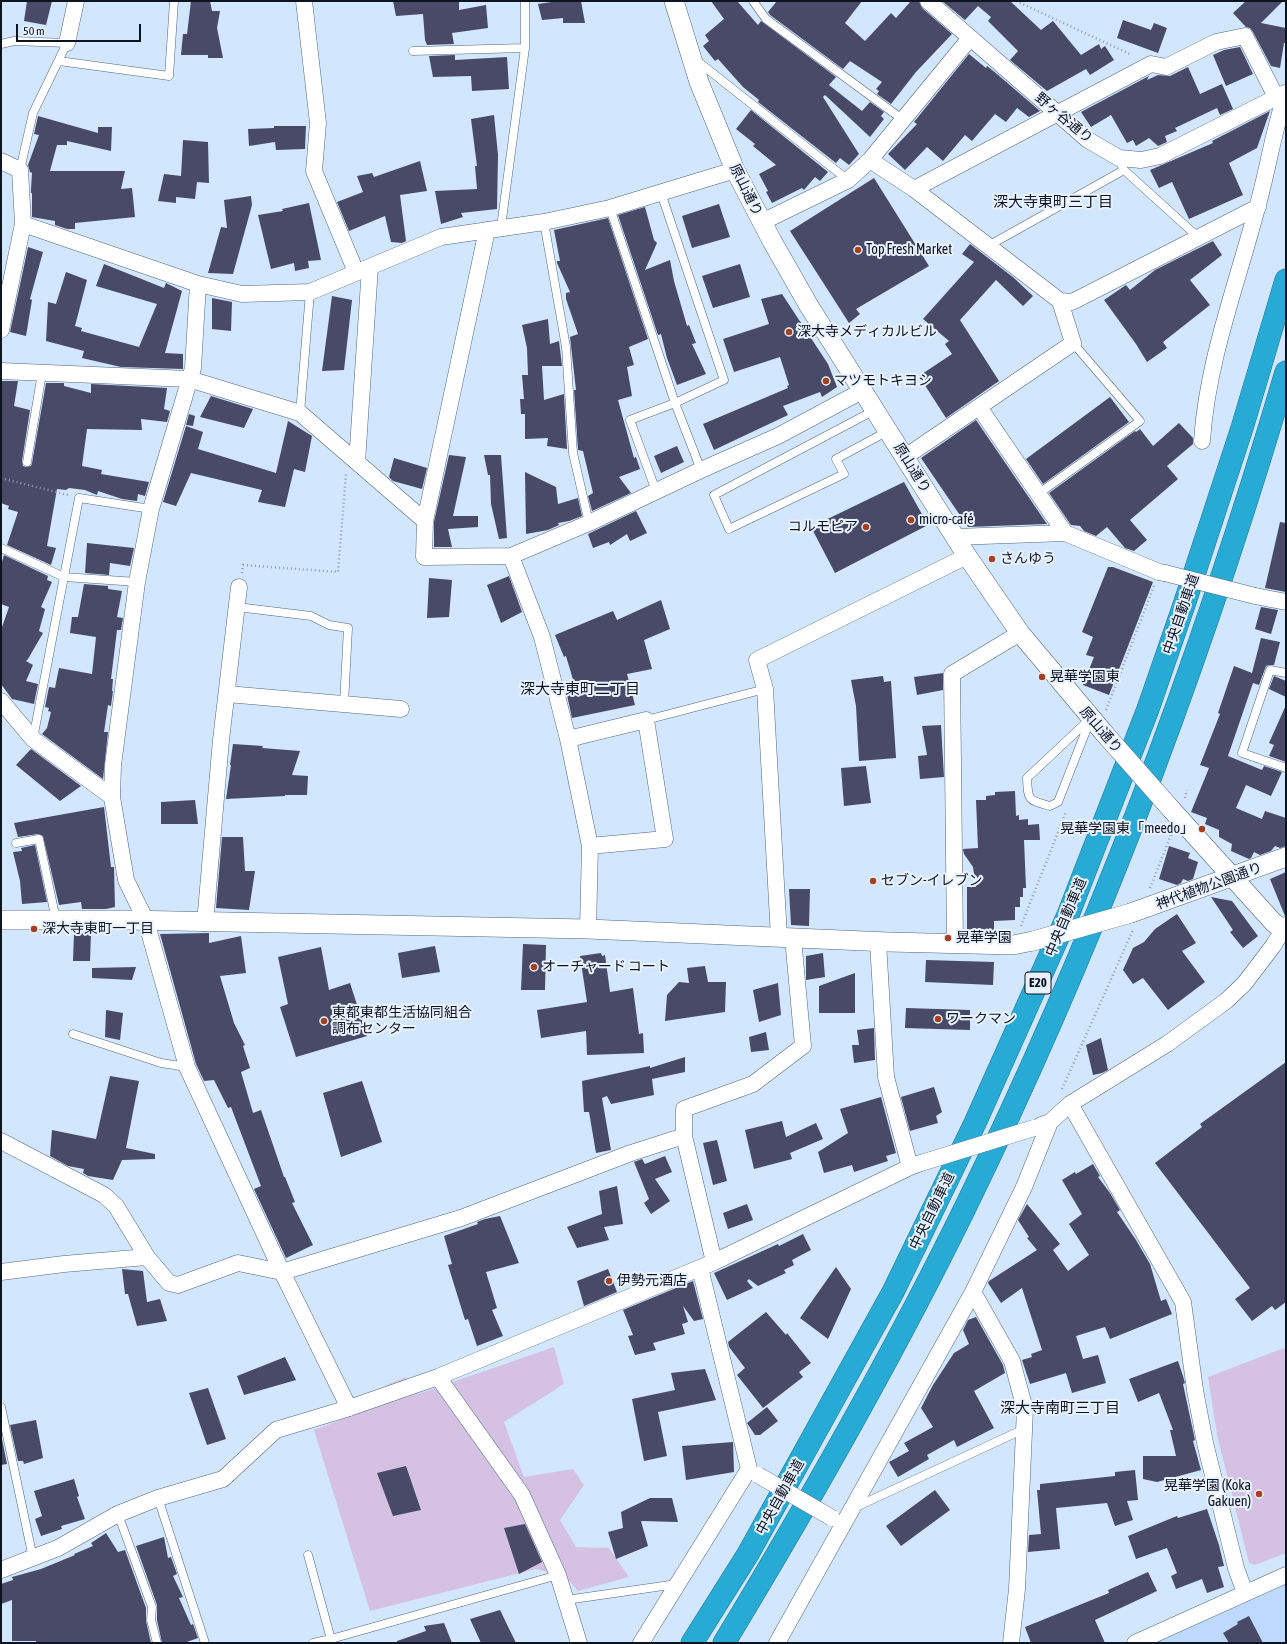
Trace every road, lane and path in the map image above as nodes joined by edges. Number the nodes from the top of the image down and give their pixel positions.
1 (76, 1) edge
2 (174, 1) edge
3 (304, 1) edge
4 (525, 1) edge
5 (674, 1) edge
6 (753, 1) edge
7 (928, 1) edge
8 (1016, 1) edge
9 (970, 38) junction
10 (67, 43) junction
11 (1, 44) edge
12 (525, 48) junction
13 (412, 51) dead end
14 (689, 54) junction
15 (59, 61) junction
16 (1150, 64) junction
17 (1283, 94) edge
18 (1057, 113) junction
19 (902, 119) junction
20 (870, 160) junction
21 (1, 161) edge
22 (1121, 164) junction
23 (20, 170) junction
24 (736, 170) junction
25 (848, 180) junction
26 (914, 189) junction
27 (661, 193) junction
28 (1258, 207) junction
29 (610, 208) junction
30 (544, 222) junction
31 (762, 222) junction
32 (23, 224) junction
33 (494, 228) junction
34 (1198, 237) junction
35 (988, 246) junction
36 (363, 270) junction
37 (1286, 280) edge
38 (198, 284) junction
39 (310, 292) junction
40 (1060, 301) junction
41 (1, 330) edge
42 (1073, 343) junction
43 (1, 371) edge
44 (1286, 372) edge
45 (42, 373) junction
46 (189, 379) junction
47 (862, 391) junction
48 (675, 402) junction
49 (979, 407) junction
50 (875, 410) junction
51 (300, 413) junction
52 (888, 431) junction
53 (1202, 441) dead end
54 (905, 456) junction
55 (353, 459) junction
56 (26, 462) dead end
57 (701, 470) junction
58 (1, 478) edge
59 (656, 491) junction
60 (1038, 494) junction
61 (79, 498) junction
62 (151, 509) junction
63 (425, 521) junction
64 (589, 523) junction
65 (1065, 533) junction
66 (955, 537) junction
67 (1, 548) edge
68 (511, 556) junction
69 (967, 556) junction
70 (1162, 573) junction
71 (64, 577) junction
72 (137, 582) junction
73 (239, 587) joint
74 (1286, 602) edge
75 (237, 607) junction
76 (1020, 633) junction
77 (1286, 673) edge
78 (765, 689) junction
79 (227, 694) junction
80 (1, 701) edge
81 (344, 704) junction
82 (402, 709) dead end
83 (646, 720) junction
84 (1100, 722) junction
85 (33, 739) junction
86 (568, 739) junction
87 (1286, 768) edge
88 (1187, 790) dead end
89 (112, 797) junction
90 (1068, 807) dead end
91 (1175, 813) junction
92 (16, 843) dead end
93 (590, 846) junction
94 (1286, 857) edge
95 (1232, 877) junction
96 (1136, 912) junction
97 (1, 920) edge
98 (56, 921) junction
99 (146, 921) junction
100 (205, 922) junction
101 (588, 929) junction
102 (1285, 929) edge
103 (786, 937) junction
104 (878, 942) junction
105 (955, 944) junction
106 (1013, 945) junction
107 (74, 1034) dead end
108 (187, 1067) junction
109 (1062, 1089) dead end
110 (1070, 1104) junction
111 (1050, 1122) junction
112 (684, 1136) junction
113 (1, 1141) edge
114 (915, 1165) junction
115 (147, 1257) junction
116 (707, 1265) junction
117 (1, 1272) edge
118 (282, 1272) junction
119 (973, 1292) junction
120 (438, 1377) junction
121 (1, 1407) edge
122 (349, 1408) junction
123 (1024, 1428) junction
124 (754, 1472) junction
125 (158, 1498) junction
126 (854, 1508) junction
127 (118, 1514) junction
128 (838, 1521) junction
129 (308, 1555) dead end
130 (33, 1558) junction
131 (1, 1570) edge
132 (558, 1575) junction
133 (1286, 1575) edge
134 (678, 1583) junction
135 (1245, 1593) junction
136 (566, 1600) junction
137 (332, 1641) edge
138 (157, 1643) edge
139 (205, 1643) edge
140 (312, 1643) edge
141 (579, 1643) edge
142 (641, 1643) edge
143 (692, 1643) edge
144 (724, 1643) edge
145 (777, 1643) edge
146 (1011, 1643) edge
147 (1135, 1643) edge

1 - 10 street
2 - 15 lane
3 - 36 street
4 - 12 lane
5 - 14 street, 原山通り
6 - 19 lane
7 - 9 street, 野ヶ谷通り
8 - 16 path
9 - 18 street, 野ヶ谷通り
9 - 19 street
10 - 11 lane
10 - 15 lane
12 - 13 lane
12 - 33 lane
14 - 24 street, 原山通り
14 - 25 lane
15 - 23 lane
16 - 17 street
16 - 18 street
17 - 22 street, 野ヶ谷通り
17 - 28 street
18 - 22 street, 野ヶ谷通り
18 - 26 street
19 - 20 street
20 - 25 street
20 - 26 street
21 - 23 street
22 - 34 lane
22 - 35 lane
23 - 32 street
24 - 27 street
24 - 31 street, 原山通り
25 - 31 street
26 - 35 street
27 - 29 street
27 - 48 lane
28 - 34 street
28 - 53 street
29 - 30 street
29 - 48 lane
30 - 33 street
30 - 64 lane
31 - 47 street, 原山通り
32 - 38 street
32 - 41 street
33 - 36 street
33 - 63 street
34 - 40 street
35 - 40 street
36 - 39 street
36 - 55 street
37 - 143 highway, 中央自動車道 / E20
38 - 39 street
38 - 46 street
39 - 51 lane
40 - 42 street
42 - 49 street
42 - 60 lane
43 - 45 street
44 - 144 highway, 中央自動車道 / E20
45 - 46 street
45 - 56 lane
46 - 51 street
46 - 62 street
47 - 50 street, 原山通り
47 - 57 street
48 - 57 lane
48 - 59 lane
49 - 54 street
49 - 60 street
50 - 52 street, 原山通り
50 - 52 lane
51 - 55 street
52 - 54 street, 原山通り
54 - 66 street, 原山通り
55 - 63 street
55 - 73 path
57 - 59 street
58 - 61 path
59 - 64 street
60 - 65 street
61 - 62 lane
61 - 71 lane
62 - 72 street
63 - 68 street
64 - 68 street
65 - 66 street
65 - 70 street
66 - 69 street, 原山通り
67 - 71 lane
68 - 86 street
69 - 76 street, 原山通り
69 - 78 street
70 - 74 street, bridge
70 - 84 path
71 - 72 lane
71 - 85 lane
72 - 89 street
73 - 75 street
75 - 79 street
75 - 81 lane
76 - 84 street, 原山通り
76 - 105 street
77 - 87 lane
78 - 83 lane
78 - 103 street
79 - 81 street
79 - 100 street
80 - 85 street
81 - 82 street
83 - 86 street
83 - 93 street
84 - 84 lane
84 - 91 street, 原山通り, bridge
85 - 89 street
86 - 93 street
88 - 91 path
89 - 99 street
90 - 106 path
91 - 95 street, 原山通り
91 - 96 path
92 - 98 lane
93 - 101 street
94 - 95 street, 神代植物公園通り
95 - 96 street, 神代植物公園通り
95 - 102 street, 原山通り
96 - 106 street, 神代植物公園通り, bridge
96 - 109 path
97 - 98 street, 神代植物公園通り
98 - 99 street, 神代植物公園通り
99 - 100 street, 神代植物公園通り
99 - 108 street
100 - 101 street, 神代植物公園通り
101 - 103 street, 神代植物公園通り
102 - 110 street
103 - 104 street, 神代植物公園通り
103 - 112 street
104 - 105 street, 神代植物公園通り
104 - 114 street
105 - 106 street, 神代植物公園通り
107 - 108 lane
108 - 118 street
110 - 111 street
110 - 135 street
111 - 114 street, bridge
111 - 119 street
112 - 116 street
112 - 118 street
113 - 115 street
114 - 116 street
115 - 117 street
115 - 118 street
116 - 120 street
116 - 124 street
118 - 122 street
119 - 123 street
119 - 126 street
120 - 122 street
120 - 132 street
121 - 130 lane
122 - 125 street
123 - 126 lane
123 - 146 street
124 - 128 street, bridge
124 - 134 street
125 - 127 street
125 - 139 lane
126 - 128 street
127 - 130 street
127 - 138 lane
128 - 145 street
129 - 137 lane
130 - 131 street
132 - 136 street
132 - 137 lane
133 - 135 street
134 - 136 lane
134 - 142 street
135 - 147 street
136 - 141 street
137 - 140 lane

